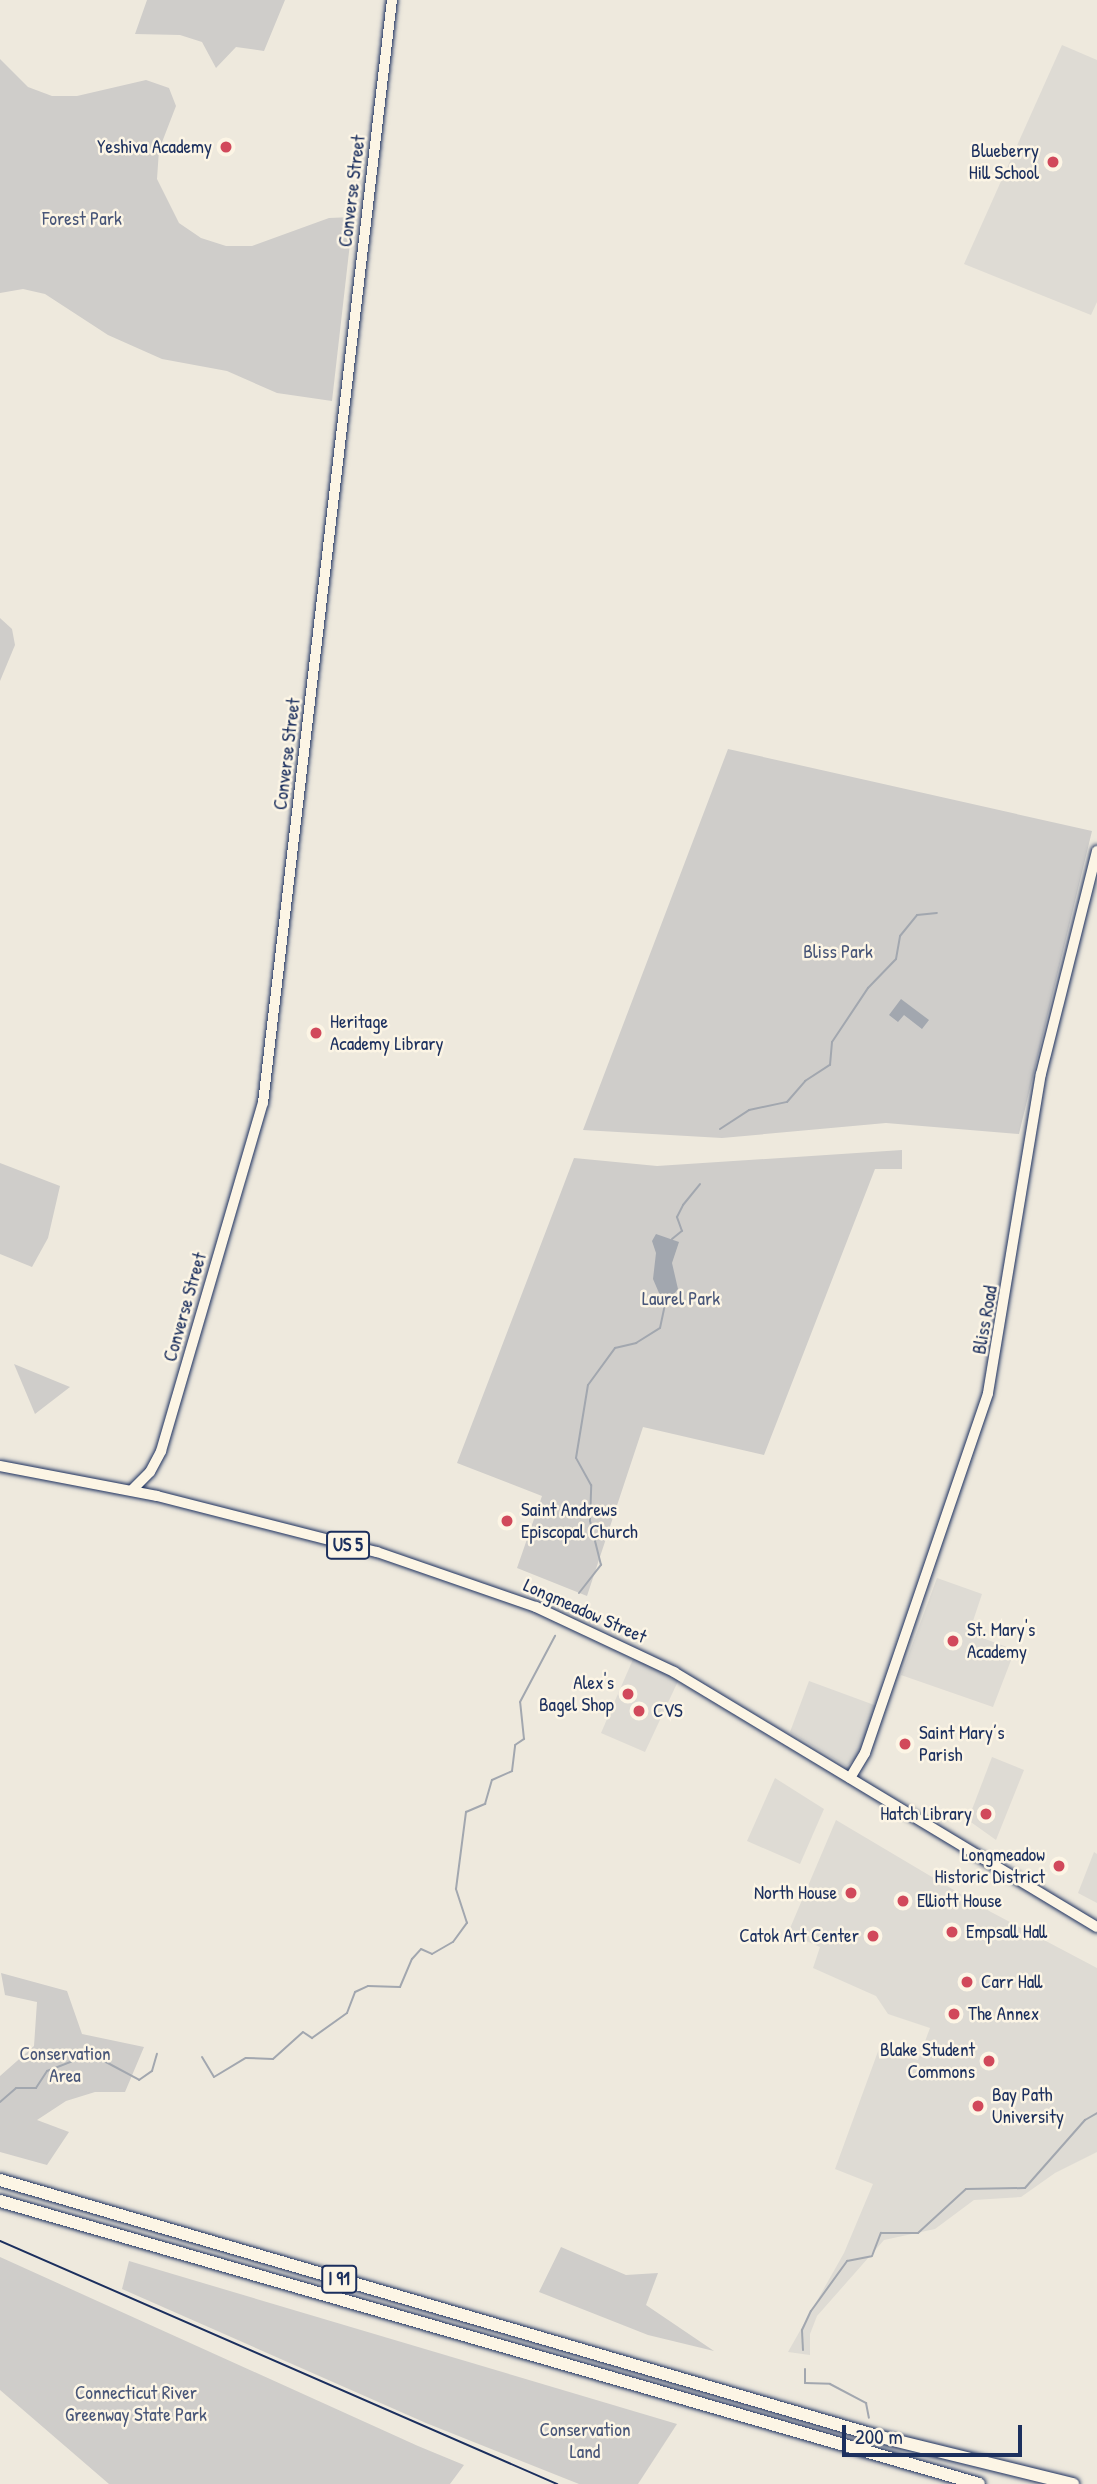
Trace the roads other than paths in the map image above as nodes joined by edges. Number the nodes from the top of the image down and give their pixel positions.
1 (392, 0) edge
2 (1097, 851) edge
3 (0, 1466) edge
4 (132, 1490) junction
5 (849, 1778) junction
6 (1097, 1927) edge
7 (0, 2180) edge
8 (0, 2201) edge
9 (979, 2484) edge
10 (1073, 2484) edge

1 - 4 main road, Converse Street
2 - 5 main road, Bliss Road
3 - 4 main road, Longmeadow Street / US 5
4 - 5 main road, Longmeadow Street / US 5
5 - 6 main road, Longmeadow Street / US 5
7 - 10 highway, I 91
8 - 9 highway, I 91

